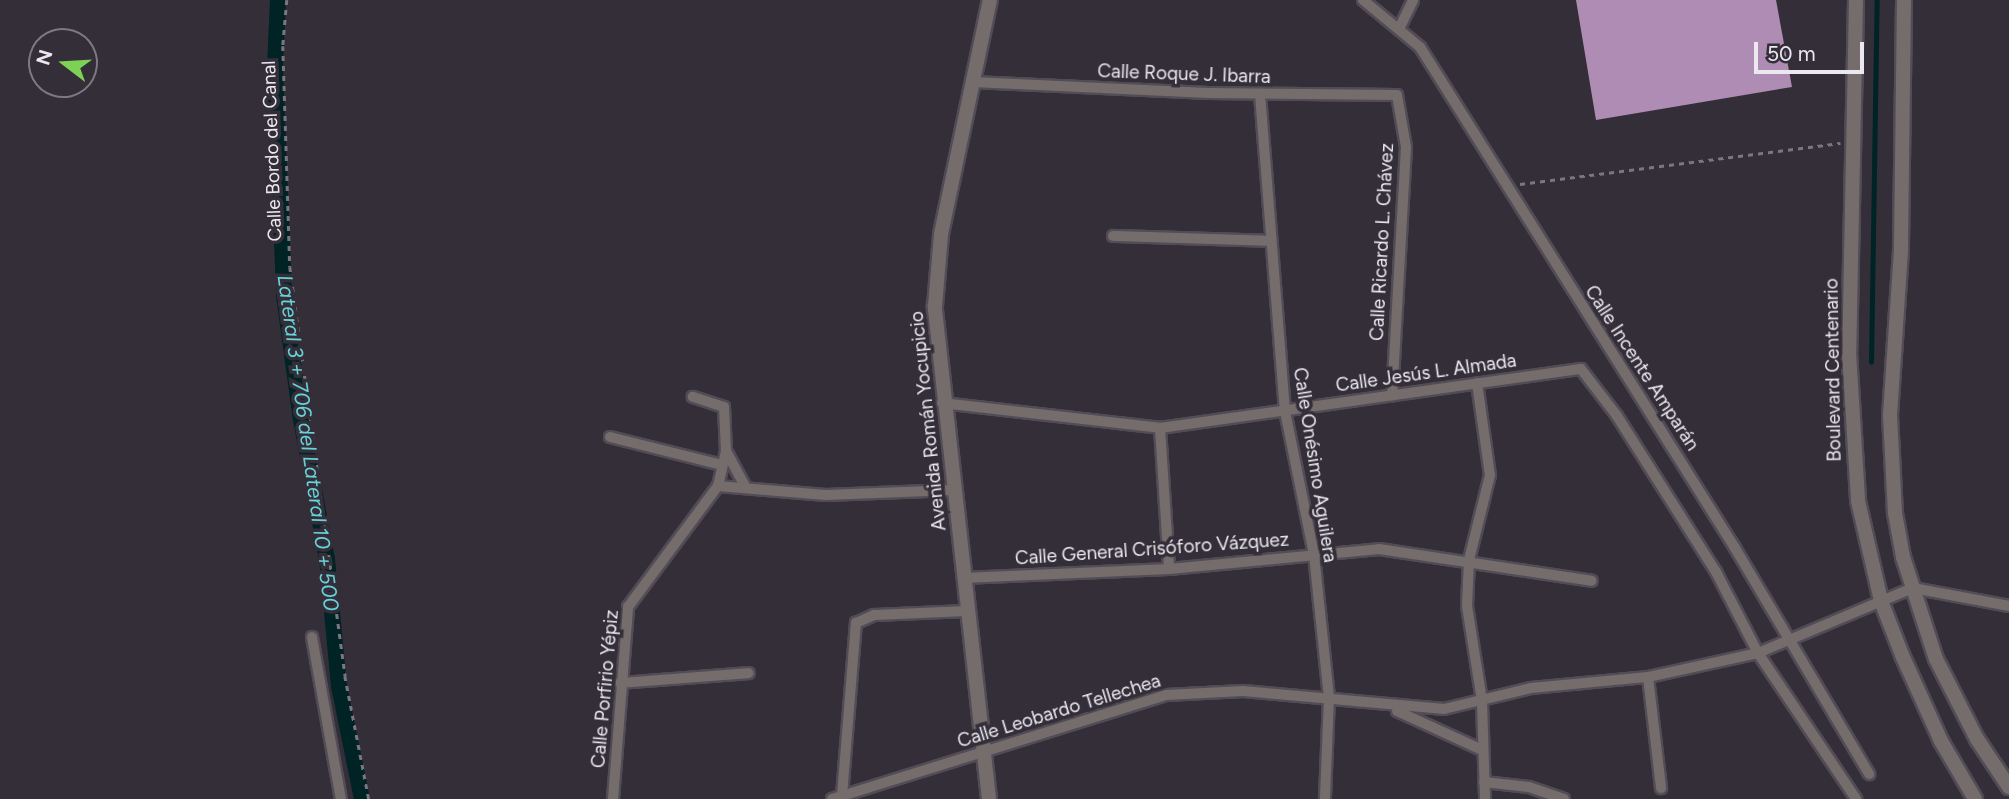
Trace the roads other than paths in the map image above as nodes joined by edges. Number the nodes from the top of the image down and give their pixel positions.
1 (990, 0) edge
2 (1363, 0) edge
3 (1413, 0) edge
4 (1856, 0) edge
5 (1904, 0) edge
6 (1399, 29) junction
7 (973, 82) junction
8 (1395, 93) joint
9 (1260, 94) junction
10 (1113, 236) dead end
11 (1270, 242) junction
12 (1477, 383) junction
13 (1392, 396) junction
14 (693, 397) dead end
15 (942, 403) junction
16 (1285, 411) junction
17 (1160, 428) junction
18 (610, 437) dead end
19 (726, 451) junction
20 (722, 465) junction
21 (718, 486) junction
22 (746, 488) junction
23 (954, 490) junction
24 (1314, 555) junction
25 (1469, 560) junction
26 (1169, 569) junction
27 (963, 578) junction
28 (1592, 581) dead end
29 (1913, 588) junction
30 (1881, 601) junction
31 (2009, 606) edge
32 (967, 611) junction
33 (313, 637) dead end
34 (1786, 643) junction
35 (1762, 652) junction
36 (749, 673) dead end
37 (1648, 677) junction
38 (620, 683) junction
39 (1329, 698) junction
40 (1482, 701) junction
41 (1385, 705) junction
42 (1482, 750) junction
43 (983, 753) junction
44 (1869, 774) dead end
45 (1484, 782) junction
46 (2009, 787) edge
47 (1661, 788) dead end
48 (837, 798) edge
49 (341, 799) edge
50 (613, 799) edge
51 (989, 799) edge
52 (1325, 799) edge
53 (1485, 799) edge
54 (1564, 799) edge
55 (1856, 799) edge
56 (1975, 799) edge

1 - 7 street, Avenida Román Yocupicio
2 - 6 street, Calle Incente Amparán
3 - 6 street
4 - 30 street, Boulevard Centenario
5 - 29 street
6 - 34 street, Calle Incente Amparán
7 - 9 street, Calle Roque J. Ibarra
7 - 15 street, Avenida Román Yocupicio
8 - 9 street, Calle Roque J. Ibarra
8 - 13 street, Calle Ricardo L. Chávez
9 - 11 street, Calle Onésimo Aguilera
10 - 11 street
11 - 16 street, Calle Onésimo Aguilera
12 - 13 street, Calle Jesús L. Almada
12 - 25 street
12 - 35 street, Calle Jesús L. Almada
13 - 16 street, Calle Jesús L. Almada
14 - 19 street
15 - 17 street, Calle Jesús L. Almada
15 - 23 street, Avenida Román Yocupicio
16 - 17 street, Calle Jesús L. Almada
16 - 24 street, Calle Onésimo Aguilera
17 - 26 street
18 - 20 street
19 - 20 street
19 - 22 street
20 - 21 street
21 - 22 street
21 - 38 street, Calle Porfirio Yépiz
22 - 23 street
23 - 27 street, Avenida Román Yocupicio
24 - 25 street, Calle General Crisóforo Vázquez
24 - 26 street, Calle General Crisóforo Vázquez
24 - 39 street, Calle Onésimo Aguilera
25 - 28 street, Calle General Crisóforo Vázquez
25 - 40 street
26 - 27 street, Calle General Crisóforo Vázquez
27 - 32 street, Avenida Román Yocupicio
29 - 30 street, Calle Leobardo Tellechea
29 - 31 street
29 - 46 street
30 - 34 street, Calle Leobardo Tellechea
30 - 56 street, Boulevard Centenario
32 - 43 street, Avenida Román Yocupicio
32 - 48 street
33 - 49 street
34 - 35 street, Calle Leobardo Tellechea
34 - 44 street, Calle Incente Amparán
35 - 37 street, Calle Leobardo Tellechea
35 - 55 street
36 - 38 street
37 - 40 street, Calle Leobardo Tellechea
37 - 47 street
38 - 50 street, Calle Porfirio Yépiz
39 - 41 street, Calle Leobardo Tellechea
39 - 43 street, Calle Leobardo Tellechea
39 - 52 street, Calle Onésimo Aguilera
40 - 41 street, Calle Leobardo Tellechea
40 - 42 street
41 - 42 street, Calle Leobardo Tellechea
42 - 45 street
43 - 48 street, Calle Leobardo Tellechea
43 - 51 street, Avenida Román Yocupicio
45 - 53 street
45 - 54 street

